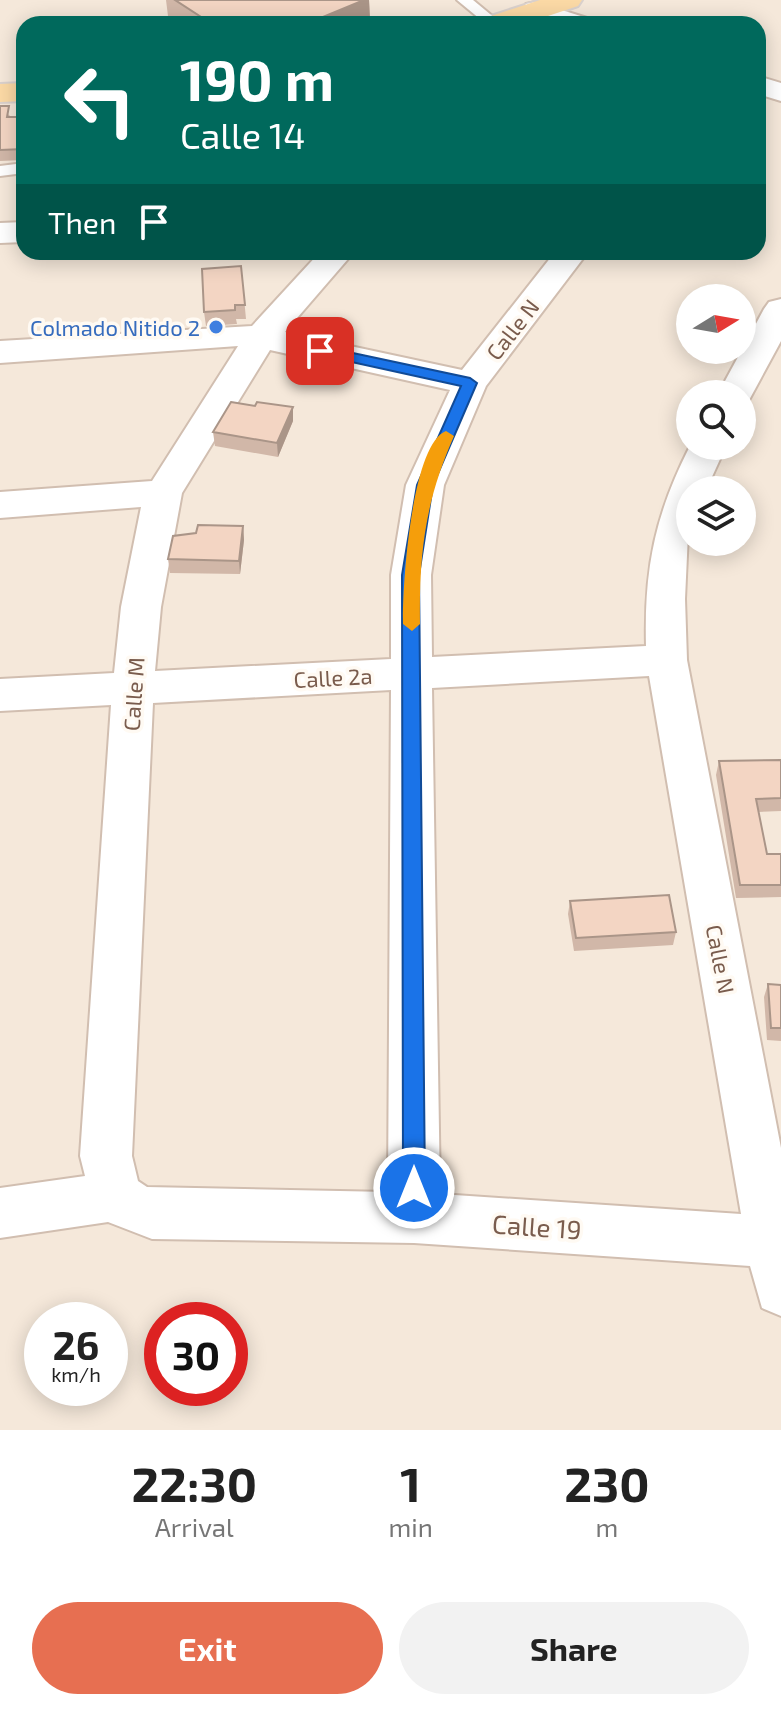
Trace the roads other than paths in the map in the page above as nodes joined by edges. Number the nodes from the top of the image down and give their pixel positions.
1 (464, 0) edge
2 (485, 16) edge
3 (331, 260) edge
4 (566, 260) edge
5 (781, 309) edge
6 (261, 337) junction
7 (0, 352) edge
8 (743, 380) edge
9 (470, 383) junction
10 (701, 460) edge
11 (163, 493) junction
12 (0, 505) edge
13 (667, 660) junction
14 (412, 673) junction
15 (133, 688) junction
16 (0, 695) edge
17 (115, 1196) junction
18 (0, 1213) edge
19 (414, 1218) junction
20 (776, 1265) edge

1 - 2 lane
3 - 6 street, Calle M
4 - 9 street, Calle N
5 - 8 street
6 - 7 street
6 - 9 street
6 - 11 street, Calle M
9 - 14 street, Calle N
10 - 13 street, Calle N
11 - 12 street
11 - 15 street, Calle M
13 - 14 street, Calle 2a
13 - 20 street, Calle N
14 - 15 street, Calle 2a
14 - 19 street, Calle N
15 - 16 street, Calle 2a
15 - 17 street, Calle M
17 - 18 street
17 - 19 street, Calle 19
19 - 20 street, Calle 19

